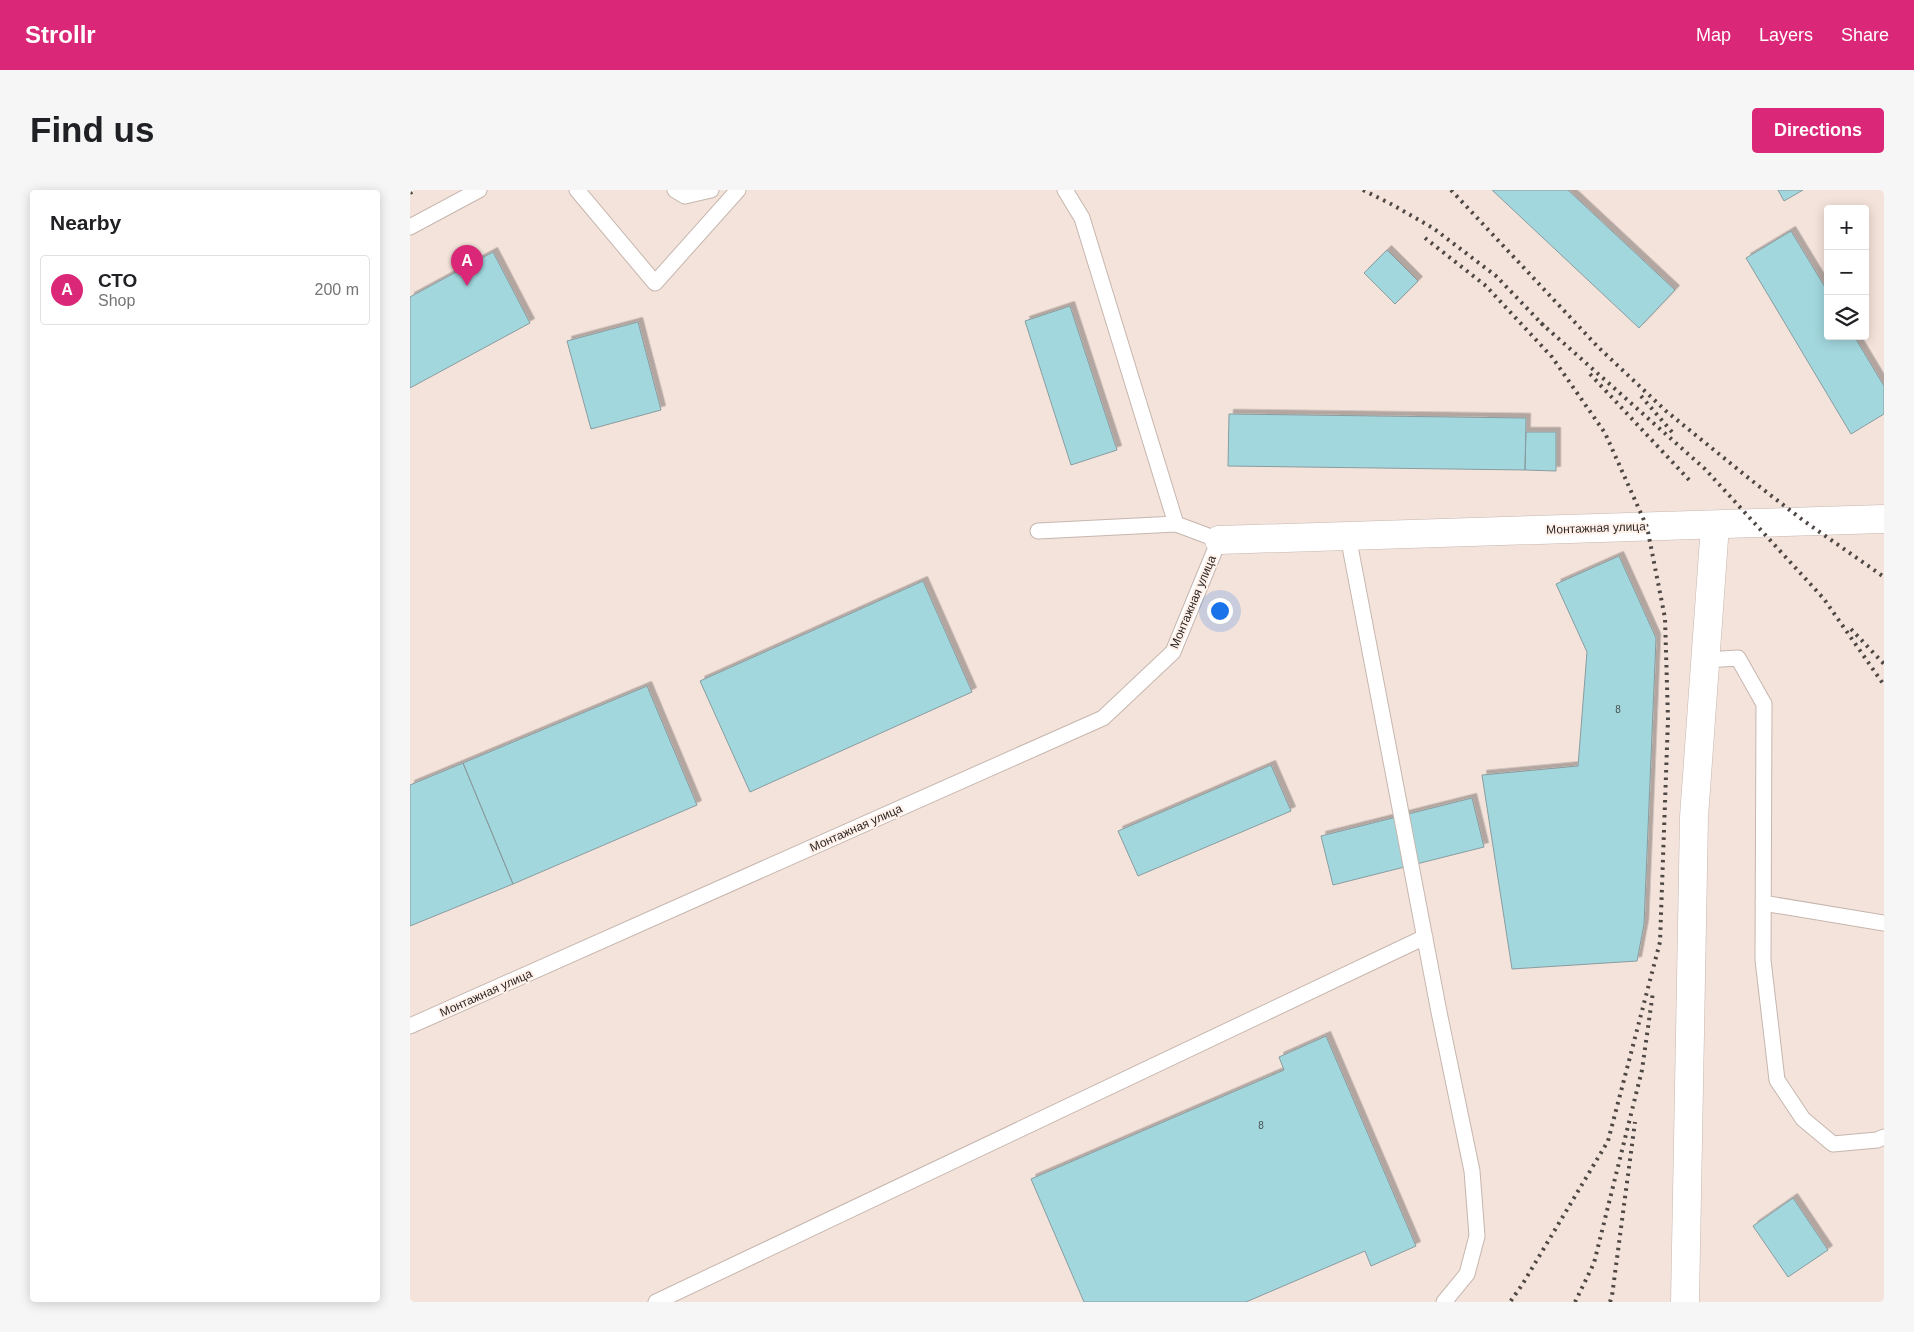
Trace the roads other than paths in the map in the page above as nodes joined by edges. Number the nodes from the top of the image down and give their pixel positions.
1 (479, 190) edge
2 (577, 190) edge
3 (675, 190) edge
4 (711, 190) edge
5 (738, 190) edge
6 (1065, 190) edge
7 (410, 227) edge
8 (1884, 519) edge
9 (1176, 524) junction
10 (1715, 525) junction
11 (1038, 531) dead end
12 (1348, 536) junction
13 (1219, 540) junction
14 (1705, 660) junction
15 (1763, 903) junction
16 (1884, 922) edge
17 (1425, 937) junction
18 (410, 1026) edge
19 (1884, 1137) edge
20 (656, 1302) edge
21 (1444, 1302) edge
22 (1685, 1302) edge

1 - 7 lane
2 - 5 lane
3 - 4 lane
6 - 9 lane
8 - 10 street, Монтажная улица
9 - 11 lane
9 - 13 lane, Монтажная улица
10 - 12 street, Монтажная улица
10 - 14 street
12 - 13 street, Монтажная улица
12 - 17 lane
13 - 18 lane, Монтажная улица
14 - 15 lane
14 - 22 street
15 - 16 lane
15 - 19 lane
17 - 20 lane
17 - 21 lane

